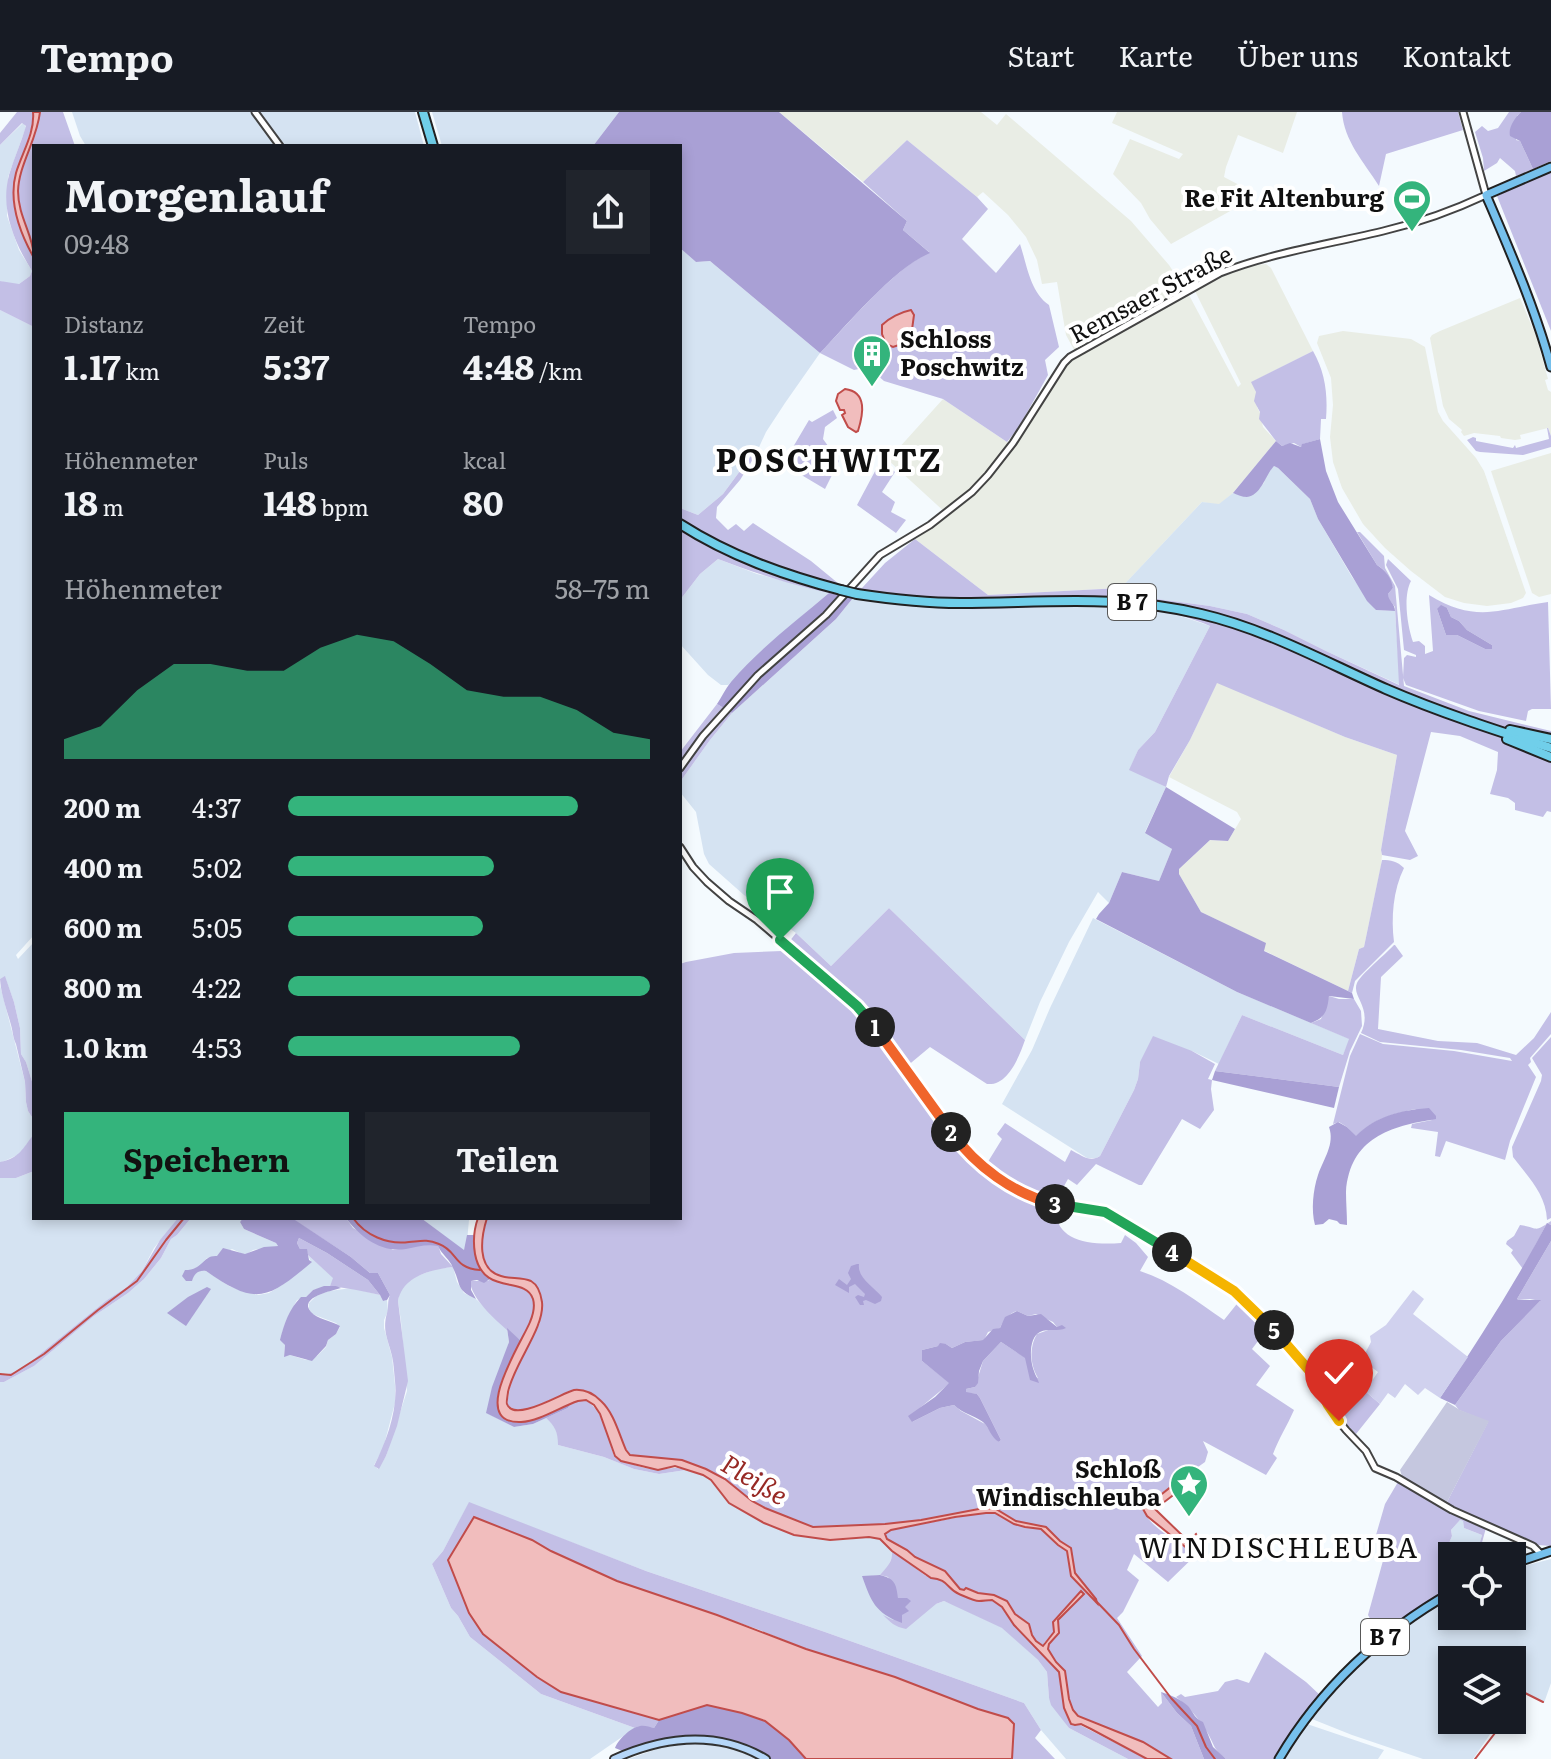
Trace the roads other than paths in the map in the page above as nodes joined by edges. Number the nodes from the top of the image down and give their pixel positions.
1 (255, 112) edge
2 (423, 112) edge
3 (1463, 112) edge
4 (279, 144) edge
5 (432, 144) edge
6 (1551, 167) edge
7 (1486, 195) junction
8 (1551, 367) edge
9 (682, 526) edge
10 (1490, 729) junction
11 (1551, 739) edge
12 (1551, 748) edge
13 (1551, 757) edge
14 (682, 765) edge
15 (682, 850) edge
16 (1551, 1551) edge
17 (1541, 1554) junction
18 (1526, 1559) edge
19 (1438, 1600) edge
20 (614, 1759) edge
21 (766, 1759) edge
22 (1279, 1759) edge

1 - 4 street
2 - 5 highway
3 - 7 street
6 - 7 main road
7 - 8 main road
7 - 14 street, Remsaer Straße
9 - 10 highway, B 7, bridge
10 - 11 highway
10 - 12 highway, B 7
10 - 13 highway
15 - 17 street
16 - 17 main road
17 - 18 main road
19 - 22 main road, B 7
20 - 21 main road

